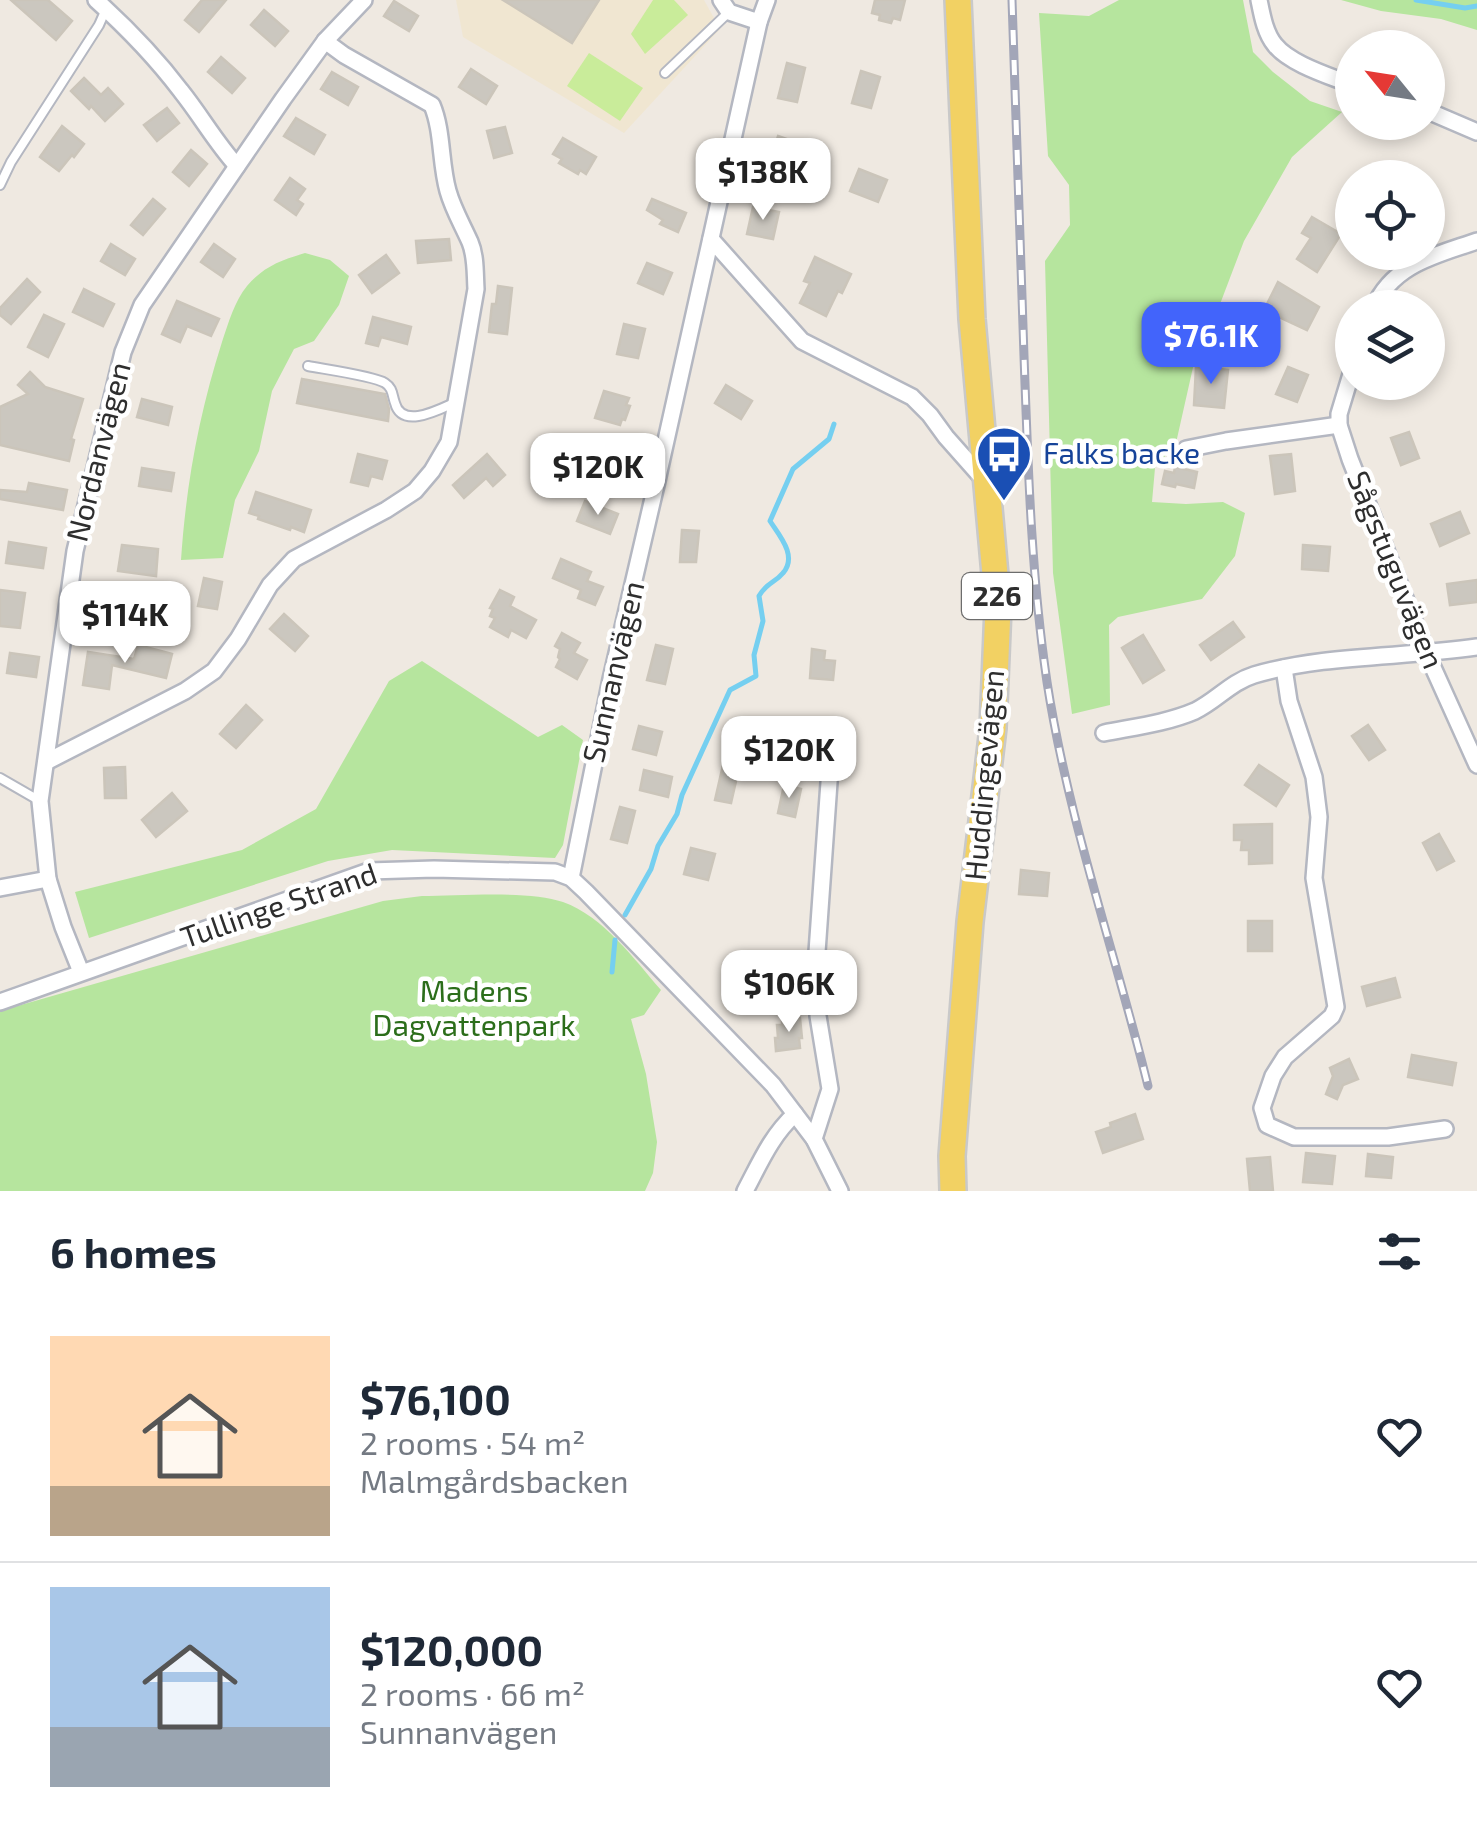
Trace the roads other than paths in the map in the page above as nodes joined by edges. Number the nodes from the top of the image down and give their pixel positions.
1 (364, 0) edge
2 (767, 0) edge
3 (958, 0) edge
4 (1259, 0) edge
5 (101, 5) edge
6 (725, 6) edge
7 (760, 22) junction
8 (326, 41) junction
9 (666, 73) dead end
10 (1335, 78) edge
11 (1445, 118) edge
12 (1477, 132) edge
13 (237, 166) junction
14 (0, 186) edge
15 (711, 239) junction
16 (1477, 241) edge
17 (1384, 290) edge
18 (308, 366) dead end
19 (1343, 400) edge
20 (456, 402) junction
21 (1339, 425) junction
22 (1186, 450) dead end
23 (986, 482) junction
24 (1477, 647) edge
25 (1427, 654) junction
26 (1284, 668) junction
27 (1104, 733) dead end
28 (832, 740) dead end
29 (46, 762) junction
30 (1477, 765) edge
31 (0, 778) edge
32 (40, 802) junction
33 (570, 878) junction
34 (48, 879) junction
35 (0, 888) edge
36 (82, 972) junction
37 (0, 1002) edge
38 (795, 1114) junction
39 (1444, 1129) dead end
40 (814, 1139) junction
41 (744, 1191) edge
42 (840, 1191) edge
43 (953, 1191) edge

1 - 8 street, Nordanvägen
2 - 7 street, Sunnanvägen
3 - 23 main road, Huddingevägen / 226
4 - 10 street
5 - 13 street
5 - 14 lane
6 - 7 street
6 - 9 lane
7 - 15 street, Sunnanvägen
8 - 13 street, Nordanvägen
8 - 20 street
11 - 12 street
13 - 29 street, Nordanvägen
15 - 23 street
15 - 33 street, Sunnanvägen
16 - 17 street
18 - 20 lane
19 - 21 street
20 - 29 street
21 - 22 street
21 - 25 street, Sågstuguvägen
23 - 43 main road, Huddingevägen / 226
24 - 25 street
25 - 26 street
25 - 30 street, Sågstuguvägen
26 - 27 street
26 - 39 street
28 - 40 street
29 - 32 street, Nordanvägen
31 - 32 lane
32 - 34 street, Nordanvägen
33 - 36 street, Tullinge Strand
33 - 38 street
34 - 35 street
34 - 36 street, Nordanvägen
36 - 37 street, Tullinge Strand
38 - 40 street
38 - 41 street
40 - 42 street

